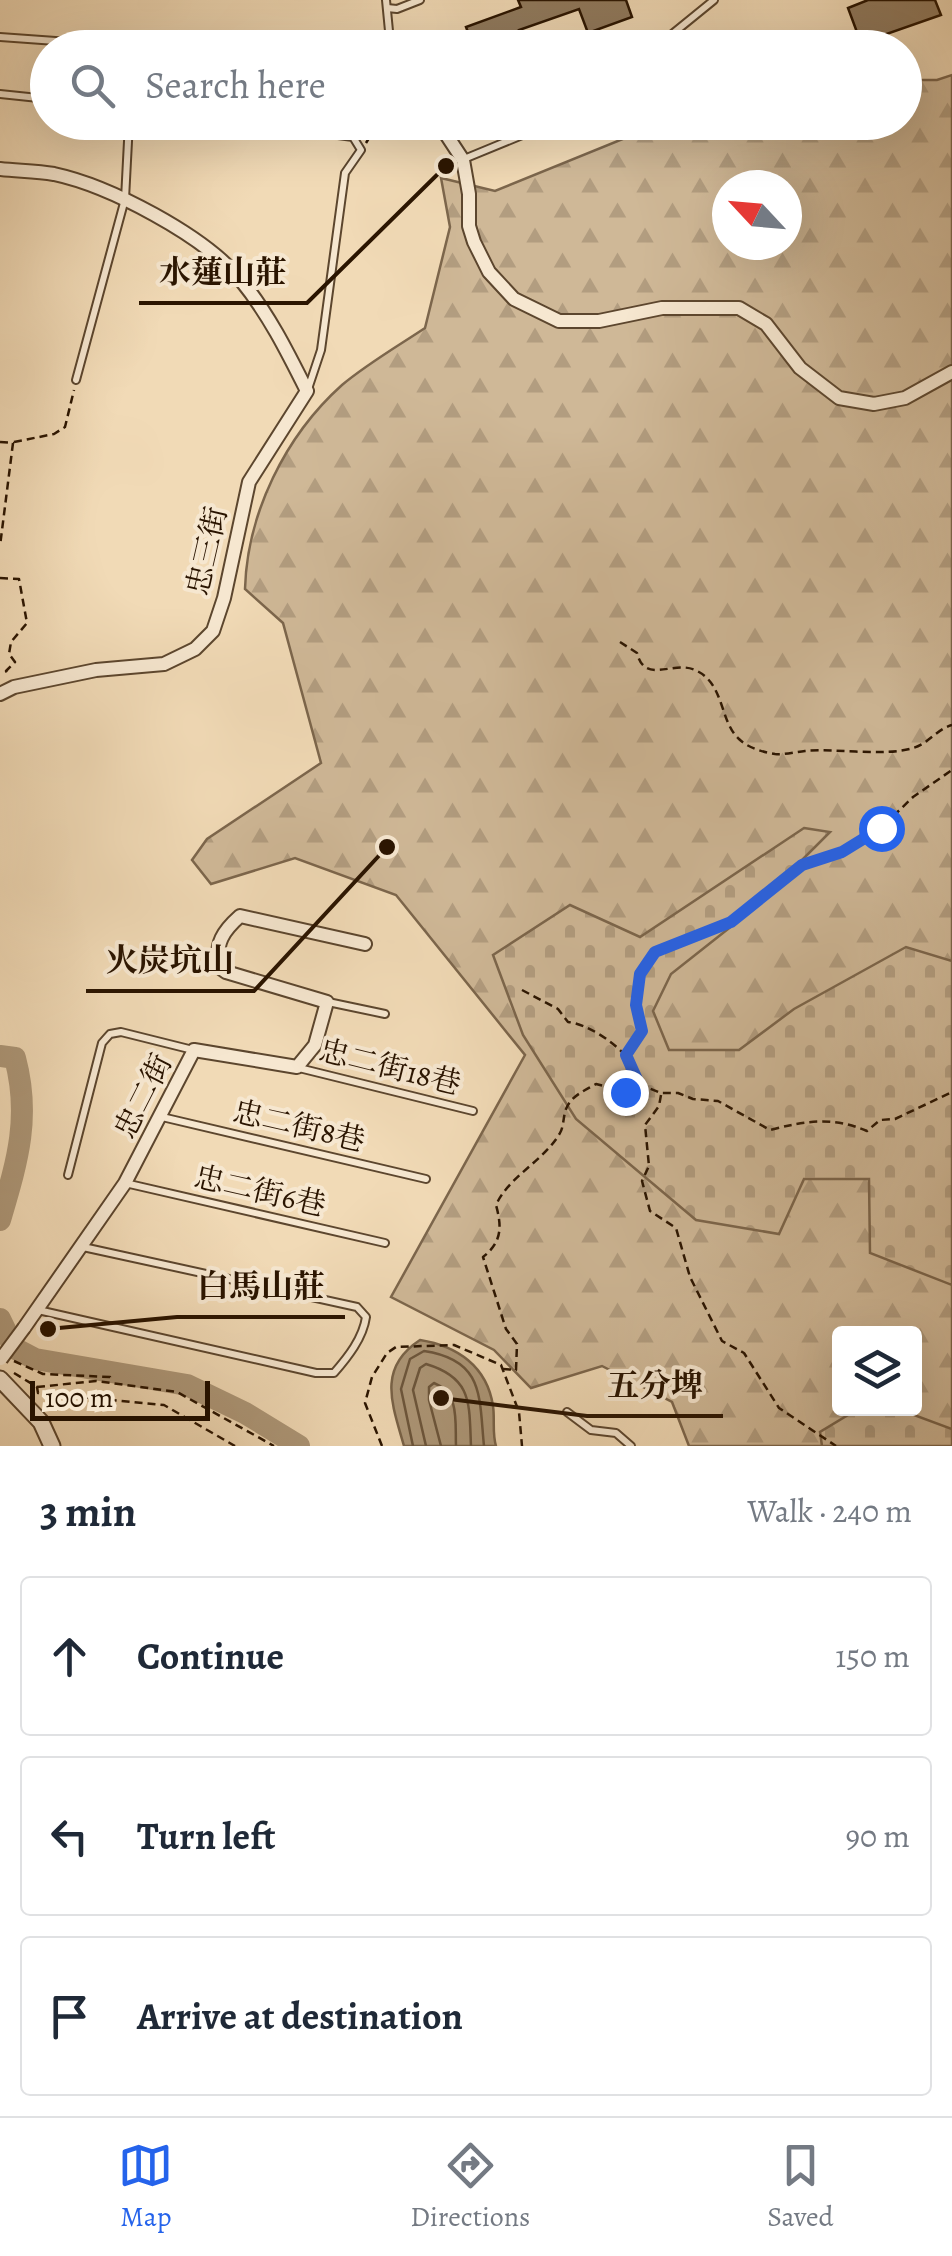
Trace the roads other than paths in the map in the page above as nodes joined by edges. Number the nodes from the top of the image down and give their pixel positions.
1 (420, 0) edge
2 (714, 0) edge
3 (386, 4) edge
4 (388, 30) edge
5 (677, 30) edge
6 (0, 37) edge
7 (30, 39) edge
8 (0, 94) edge
9 (30, 97) edge
10 (128, 140) edge
11 (356, 140) edge
12 (449, 140) edge
13 (510, 140) edge
14 (462, 160) junction
15 (0, 169) edge
16 (124, 200) junction
17 (952, 372) edge
18 (76, 380) road end
19 (307, 390) junction
20 (0, 694) edge
21 (366, 944) dead end
22 (327, 1002) junction
23 (385, 1014) dead end
24 (194, 1050) junction
25 (297, 1068) junction
26 (473, 1110) dead end
27 (162, 1117) junction
28 (68, 1175) dead end
29 (426, 1179) dead end
30 (125, 1183) junction
31 (385, 1243) dead end
32 (83, 1247) junction
33 (37, 1310) junction
34 (5, 1366) edge
35 (567, 1412) dead end
36 (52, 1446) edge
37 (632, 1446) edge

1 - 3 lane
2 - 5 lane
3 - 4 lane
6 - 7 lane
8 - 9 lane
10 - 16 lane
11 - 19 lane, 忠三街
12 - 14 street
13 - 14 lane
14 - 17 street
15 - 16 street
16 - 18 lane
16 - 19 street
19 - 20 street, 忠三街
21 - 22 street
22 - 23 lane
22 - 25 street
24 - 25 street, 忠二街
24 - 27 street, 忠二街
24 - 28 lane
25 - 26 lane, 忠二街18巷
27 - 29 lane, 忠二街8巷
27 - 30 street, 忠二街
30 - 31 lane, 忠二街6巷
30 - 32 street, 忠二街
32 - 33 street, 忠二街
32 - 33 lane
33 - 34 street, 忠二街, bridge
34 - 36 street
35 - 37 lane

